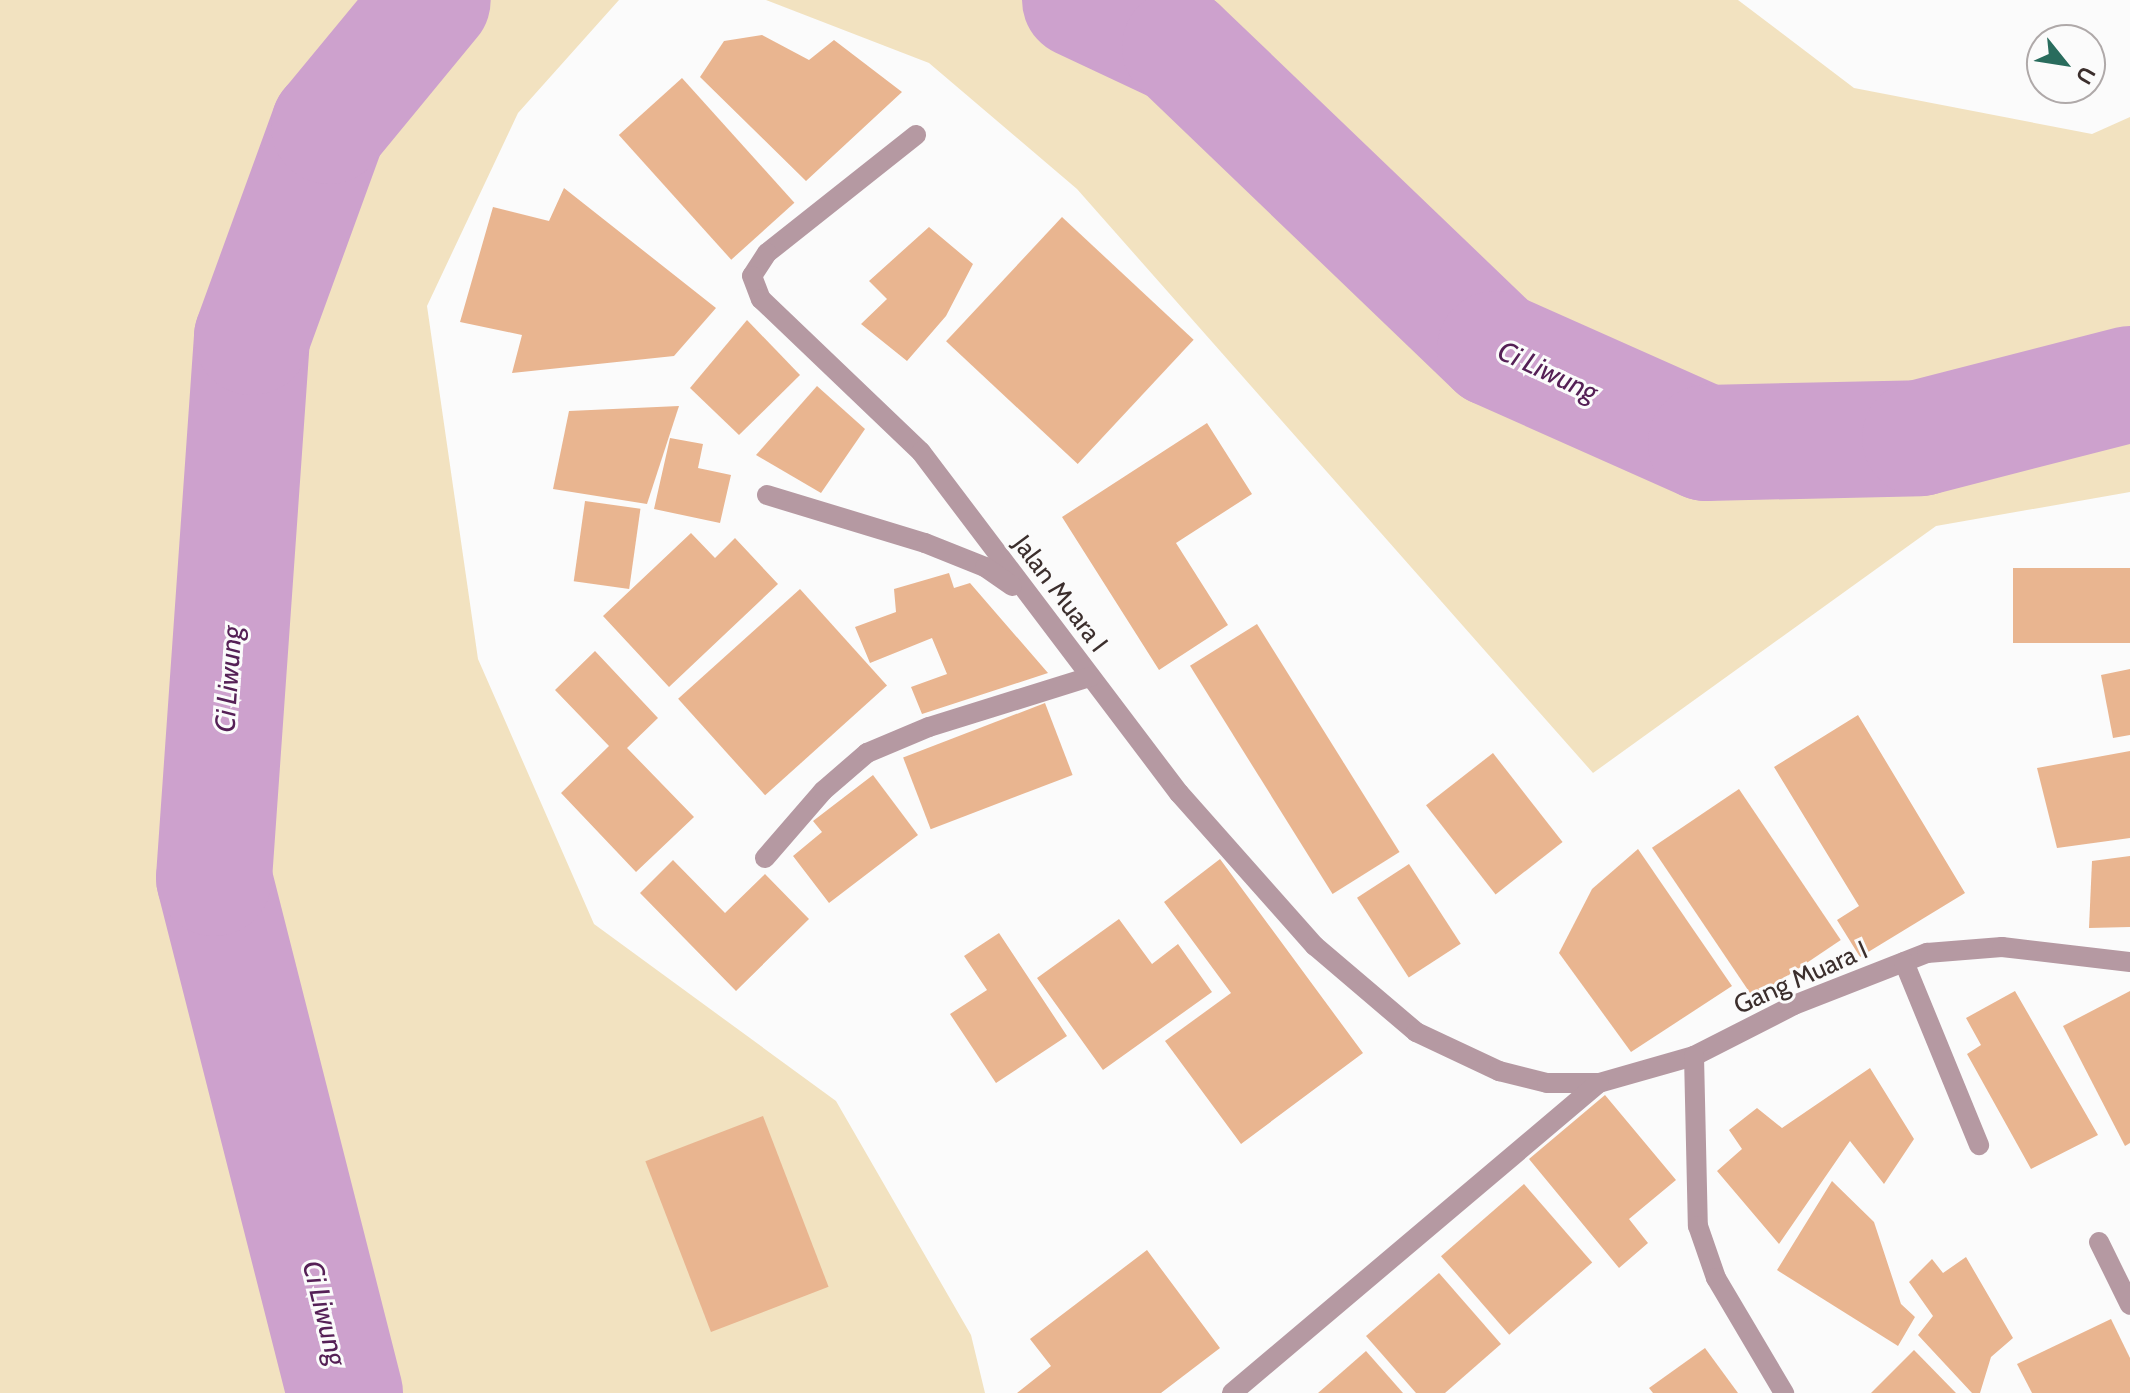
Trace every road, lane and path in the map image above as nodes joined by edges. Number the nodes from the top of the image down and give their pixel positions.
1 (916, 135) dead end
2 (767, 495) dead end
3 (1031, 600) junction
4 (1090, 677) junction
5 (765, 858) dead end
6 (1904, 962) junction
7 (2130, 962) edge
8 (1694, 1056) junction
9 (1499, 1071) joint
10 (1599, 1083) junction
11 (1979, 1145) dead end
12 (2099, 1242) dead end
13 (2130, 1305) edge
14 (1232, 1393) edge
15 (1784, 1393) edge

1 - 3 street, Jalan Muara I
2 - 3 street
3 - 4 street, Jalan Muara I
4 - 5 street
4 - 9 street, Jalan Muara I
6 - 7 street, Gang Muara I
6 - 8 street, Gang Muara I
6 - 11 street
8 - 10 street, Gang Muara I
8 - 15 street
9 - 10 street, Gang Muara I
10 - 14 street
12 - 13 street

